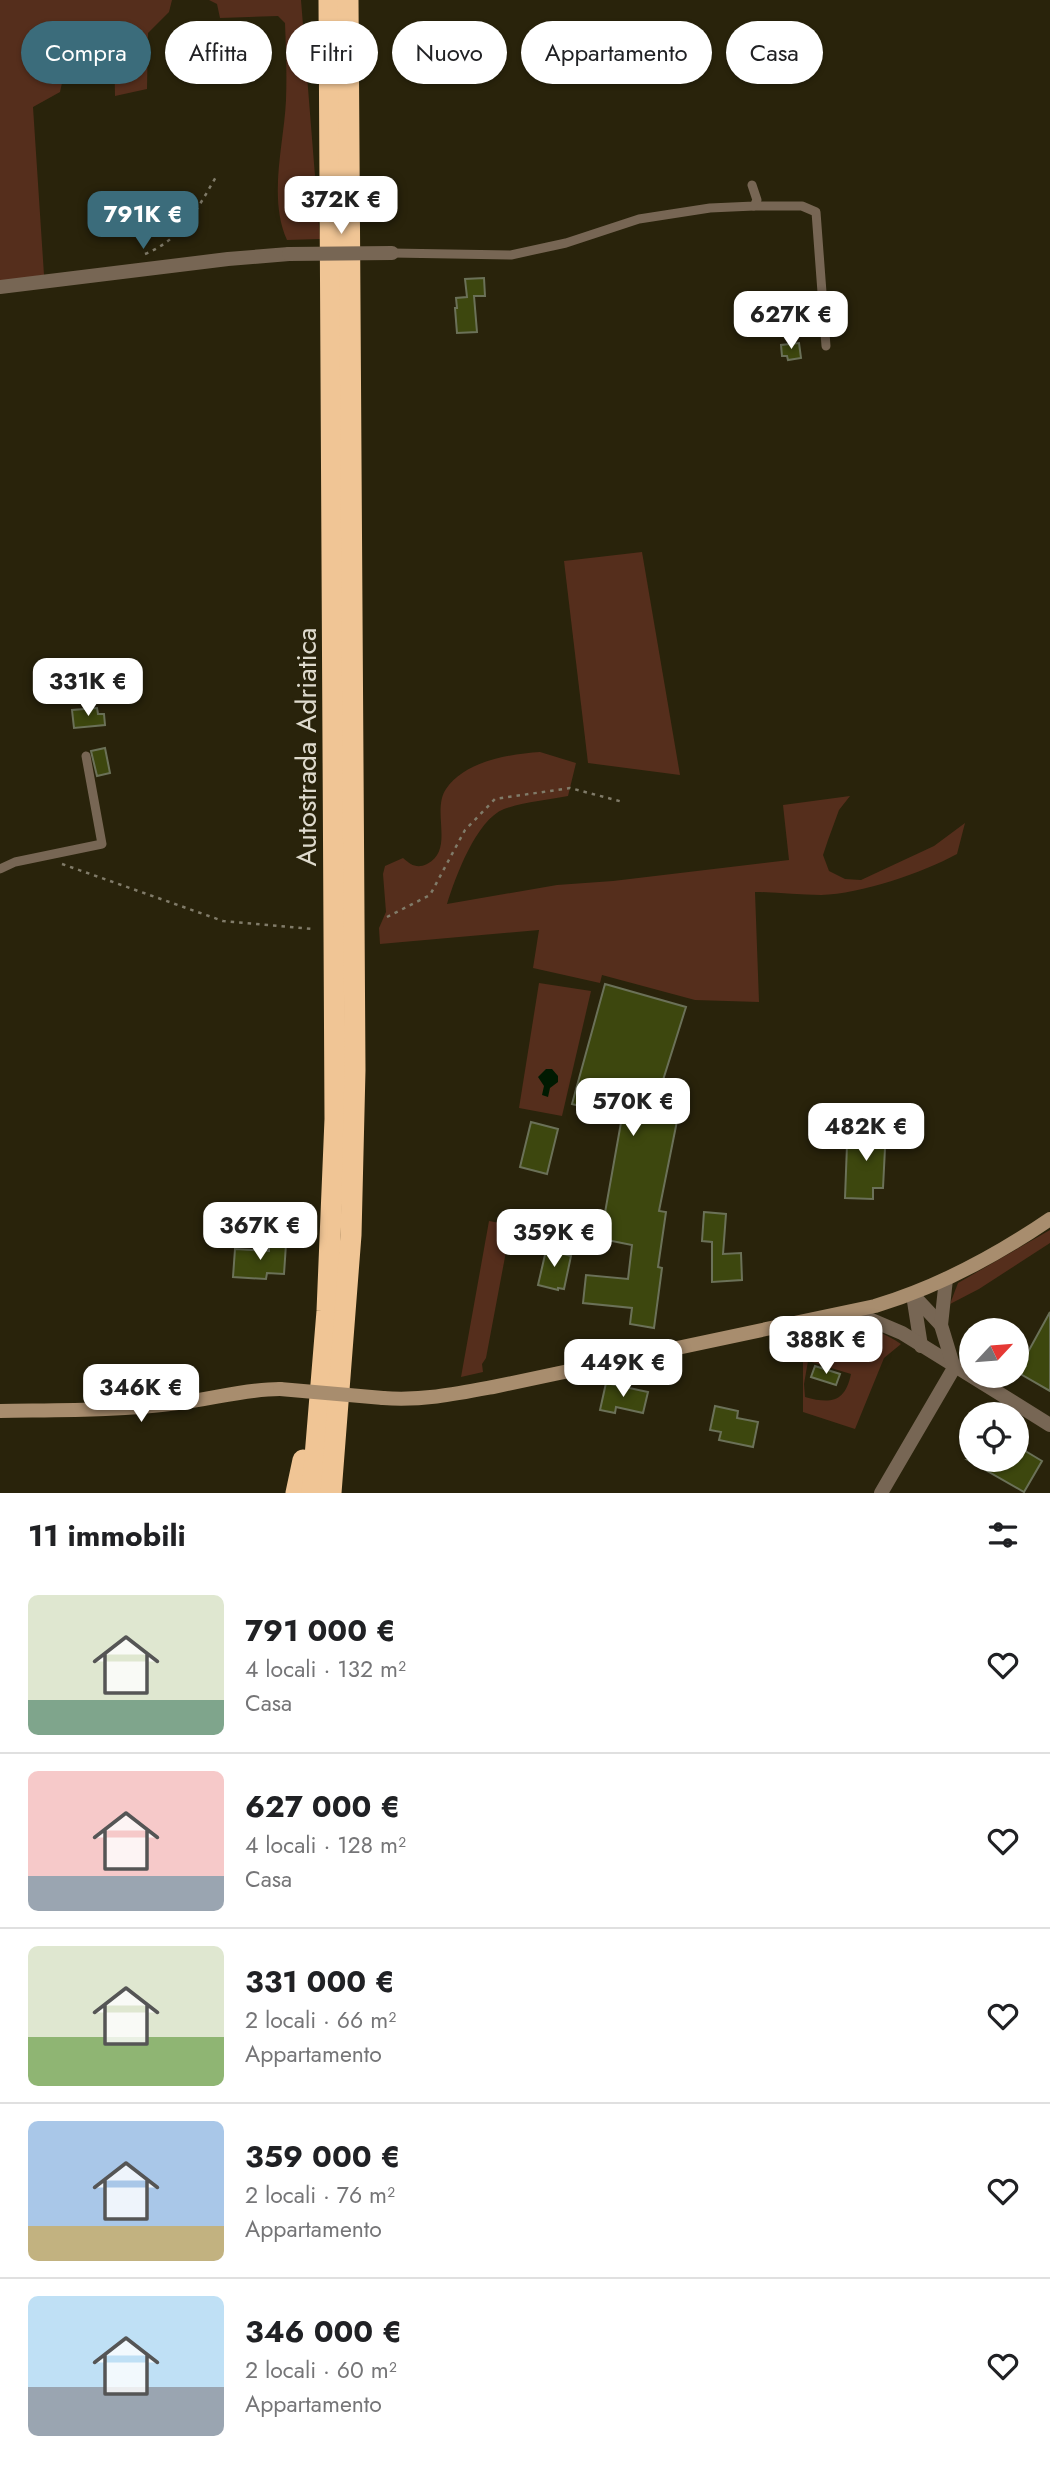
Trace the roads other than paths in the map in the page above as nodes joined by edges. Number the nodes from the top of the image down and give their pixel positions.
1 (329, 0) edge
2 (348, 0) edge
3 (339, 145) junction
4 (752, 185) dead end
5 (754, 206) junction
6 (392, 253) joint
7 (0, 287) edge
8 (826, 346) dead end
9 (86, 756) dead end
10 (0, 869) edge
11 (1050, 1219) edge
12 (947, 1279) junction
13 (347, 1293) junction
14 (913, 1295) junction
15 (842, 1314) junction
16 (942, 1325) junction
17 (921, 1346) junction
18 (954, 1368) junction
19 (320, 1402) junction
20 (0, 1411) edge
21 (1050, 1425) edge
22 (296, 1493) edge
23 (312, 1493) edge
24 (331, 1493) edge
25 (345, 1493) edge
26 (881, 1493) edge

1 - 3 highway, Autostrada Adriatica
2 - 3 highway, Autostrada Adriatica
3 - 13 highway, Autostrada Adriatica
3 - 19 highway, Autostrada Adriatica
4 - 5 lane
5 - 6 lane
5 - 8 lane
6 - 7 street, bridge
9 - 10 lane
11 - 12 main road
12 - 14 main road
12 - 16 street
13 - 24 highway, Autostrada Adriatica
13 - 25 highway
14 - 15 main road
14 - 16 street
14 - 17 street
15 - 17 street
15 - 20 main road, bridge
16 - 18 street
17 - 18 street
18 - 21 street
18 - 26 street
19 - 22 highway
19 - 23 highway, Autostrada Adriatica

